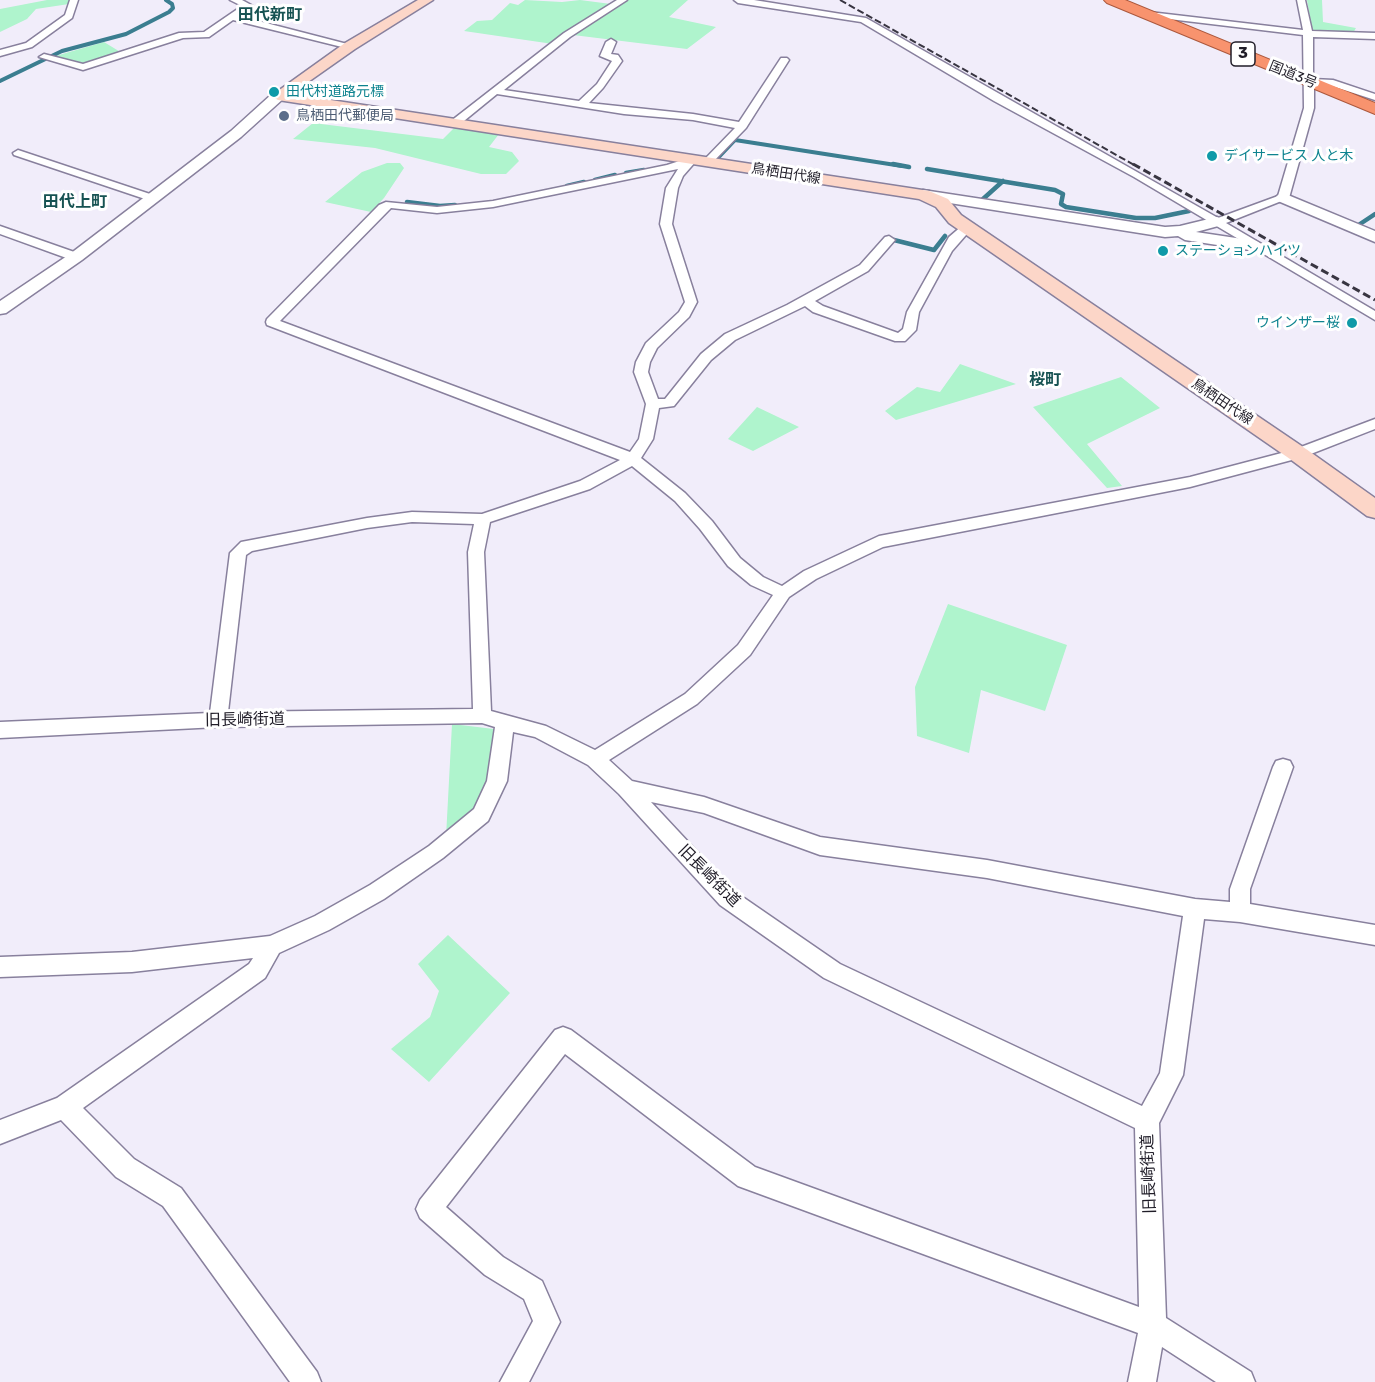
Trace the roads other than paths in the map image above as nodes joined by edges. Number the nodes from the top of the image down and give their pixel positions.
1 (74, 0) edge
2 (234, 0) edge
3 (427, 0) edge
4 (623, 0) edge
5 (738, 0) edge
6 (1112, 0) edge
7 (1301, 0) edge
8 (1144, 14) junction
9 (232, 17) junction
10 (1308, 33) junction
11 (1375, 36) edge
12 (611, 42) dead end
13 (350, 46) junction
14 (0, 53) edge
15 (46, 58) dead end
16 (784, 60) dead end
17 (1309, 82) junction
18 (495, 92) junction
19 (278, 96) junction
20 (1375, 97) edge
21 (582, 104) junction
22 (1375, 109) edge
23 (455, 123) junction
24 (742, 126) junction
25 (18, 153) dead end
26 (700, 161) junction
27 (923, 195) junction
28 (152, 198) junction
29 (1283, 198) junction
30 (1217, 222) junction
31 (967, 227) junction
32 (0, 230) edge
33 (1165, 232) junction
34 (1375, 237) edge
35 (889, 240) dead end
36 (1256, 246) junction
37 (76, 257) junction
38 (806, 300) junction
39 (0, 309) edge
40 (1375, 316) edge
41 (653, 404) junction
42 (1375, 424) edge
43 (1298, 454) junction
44 (633, 459) junction
45 (1375, 510) edge
46 (483, 519) junction
47 (783, 593) junction
48 (482, 716) junction
49 (218, 720) junction
50 (505, 721) junction
51 (0, 730) edge
52 (595, 759) junction
53 (1283, 767) dead end
54 (626, 788) junction
55 (1195, 909) junction
56 (1240, 912) junction
57 (1375, 935) edge
58 (271, 946) junction
59 (0, 967) edge
60 (65, 1107) junction
61 (1147, 1120) junction
62 (0, 1132) edge
63 (1153, 1325) junction
64 (306, 1382) edge
65 (514, 1382) edge
66 (1142, 1382) edge
67 (1241, 1382) edge

1 - 14 street
2 - 9 street
3 - 13 main road
4 - 18 street
5 - 30 street
6 - 8 highway, 国道3号 / 3
7 - 10 street
8 - 10 street
8 - 17 highway, 国道3号 / 3
9 - 13 street
9 - 15 street
10 - 11 street
10 - 17 street
12 - 21 street
13 - 19 main road
16 - 24 street
17 - 20 street
17 - 22 highway, 国道3号 / 3
17 - 29 street
18 - 21 street
18 - 23 street
19 - 23 main road, 鳥栖田代線
19 - 28 street
21 - 24 street
23 - 26 main road, 鳥栖田代線
24 - 26 street
25 - 28 street
26 - 27 main road, 鳥栖田代線
26 - 41 street
26 - 44 street
27 - 31 main road, 鳥栖田代線
27 - 33 street
28 - 37 street
29 - 30 street
29 - 34 street
30 - 33 street
30 - 36 street
31 - 38 street
31 - 43 main road, 鳥栖田代線
32 - 37 street
33 - 36 street
35 - 38 street
36 - 40 street
37 - 39 street
38 - 41 street
41 - 44 street
42 - 43 street
43 - 45 main road, 鳥栖田代線
43 - 47 street
44 - 46 street
44 - 47 street
46 - 48 street
46 - 49 street
47 - 52 street
48 - 49 street, 旧長崎街道
48 - 50 street, 旧長崎街道
49 - 51 street, 旧長崎街道
50 - 52 street, 旧長崎街道
50 - 58 street
52 - 54 street, 旧長崎街道
53 - 56 street
54 - 55 street
54 - 61 street, 旧長崎街道
55 - 56 street
55 - 61 street
56 - 57 street
58 - 59 street
58 - 60 street
60 - 62 street
60 - 64 street
61 - 63 street, 旧長崎街道
63 - 65 street
63 - 66 street, 旧長崎街道
63 - 67 street

